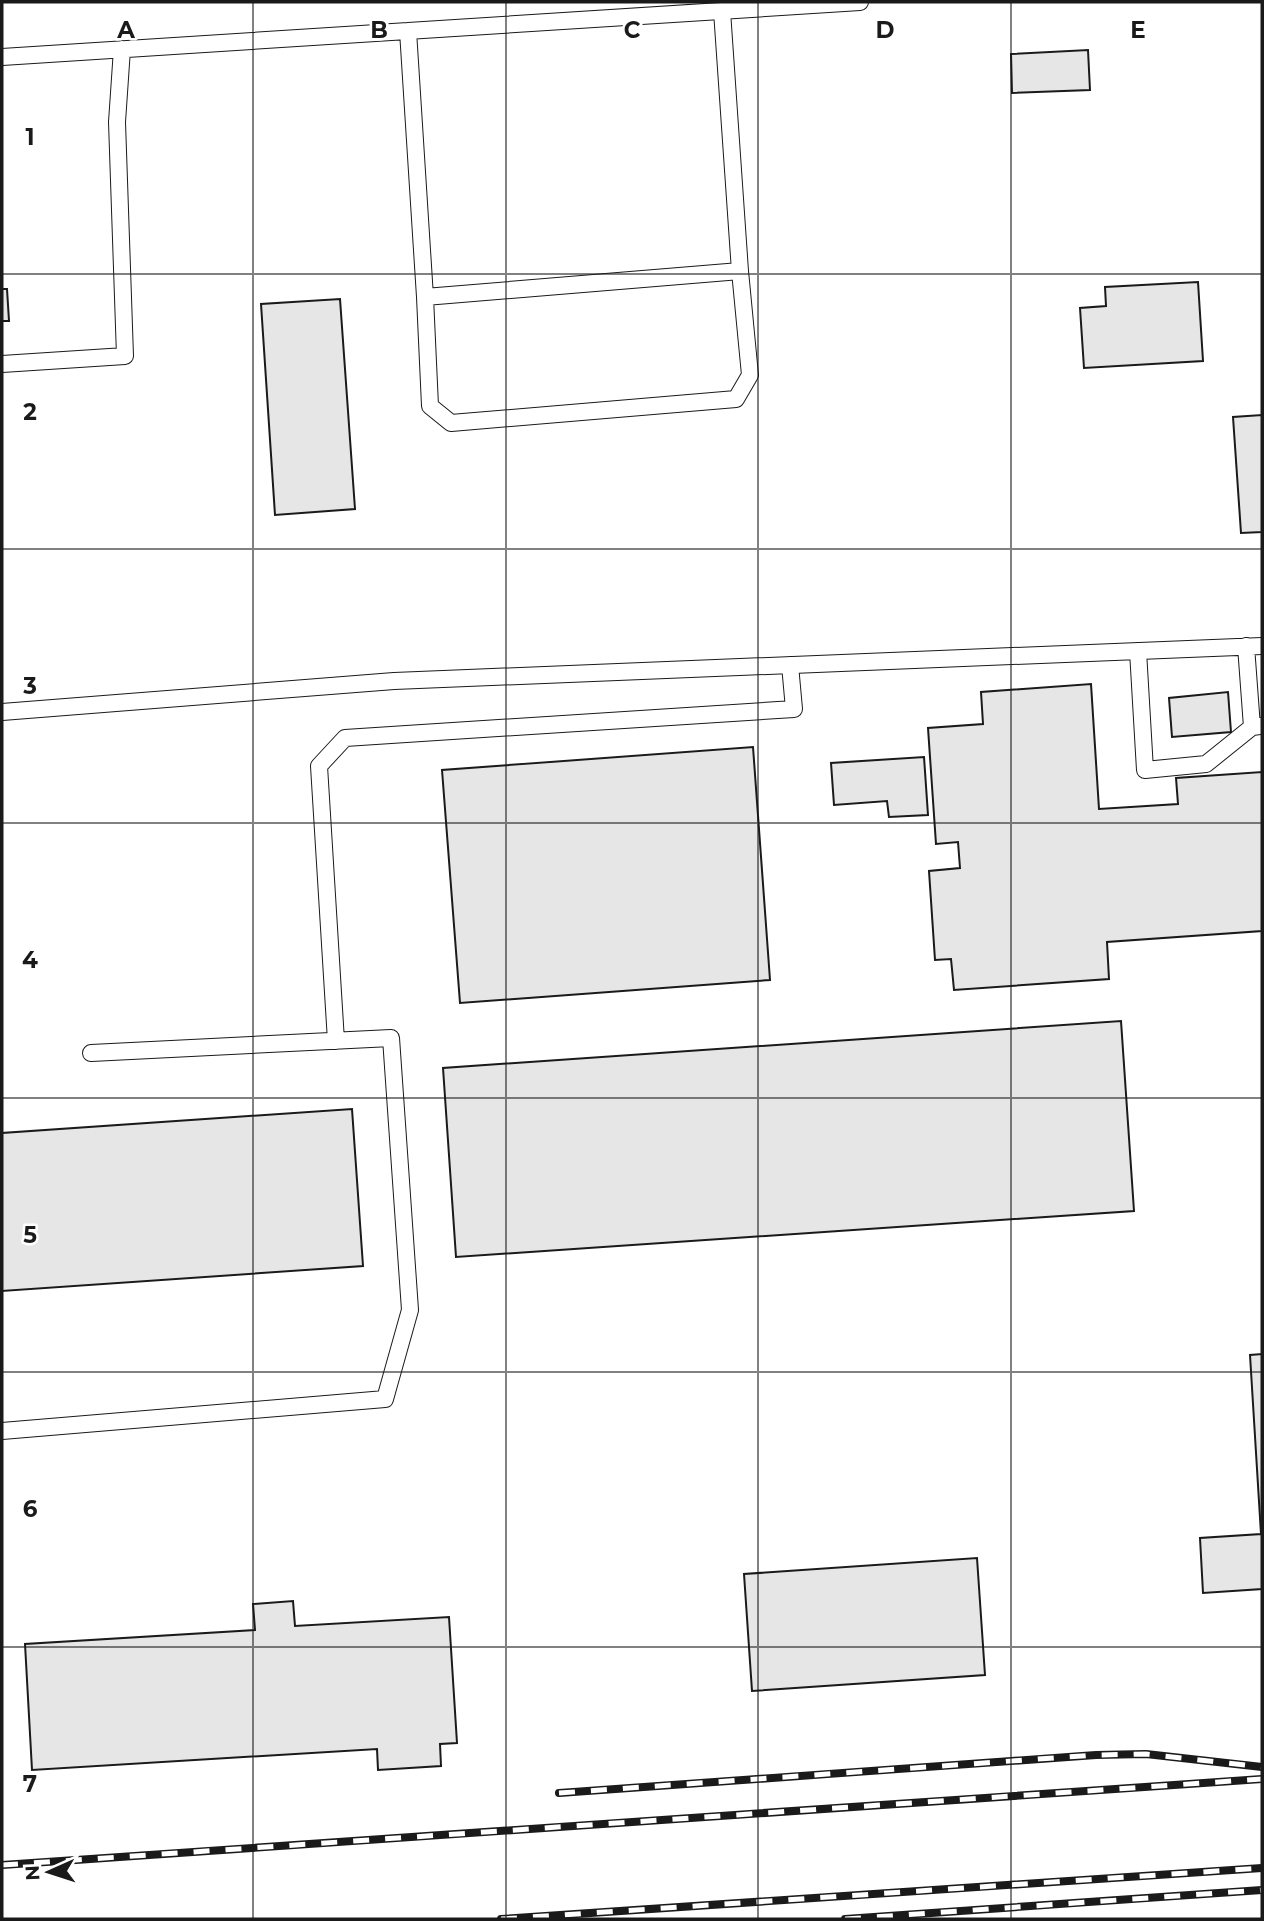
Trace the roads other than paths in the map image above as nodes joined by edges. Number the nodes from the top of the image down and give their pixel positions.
1 (860, 2) edge
2 (722, 11) junction
3 (408, 31) junction
4 (122, 49) junction
5 (2, 57) edge
6 (740, 271) junction
7 (425, 297) junction
8 (2, 364) edge
9 (1254, 646) edge
10 (1138, 651) junction
11 (790, 665) junction
12 (2, 712) edge
13 (1257, 726) edge
14 (336, 1041) junction
15 (91, 1053) dead end
16 (2, 1431) edge

1 - 2 lane
2 - 3 lane
2 - 6 lane
3 - 4 lane
3 - 7 lane
4 - 5 lane
4 - 8 lane
6 - 7 lane
6 - 7 lane
9 - 10 lane
9 - 13 lane
10 - 11 lane
10 - 13 lane
11 - 12 lane
11 - 14 lane
14 - 15 lane
14 - 16 lane

